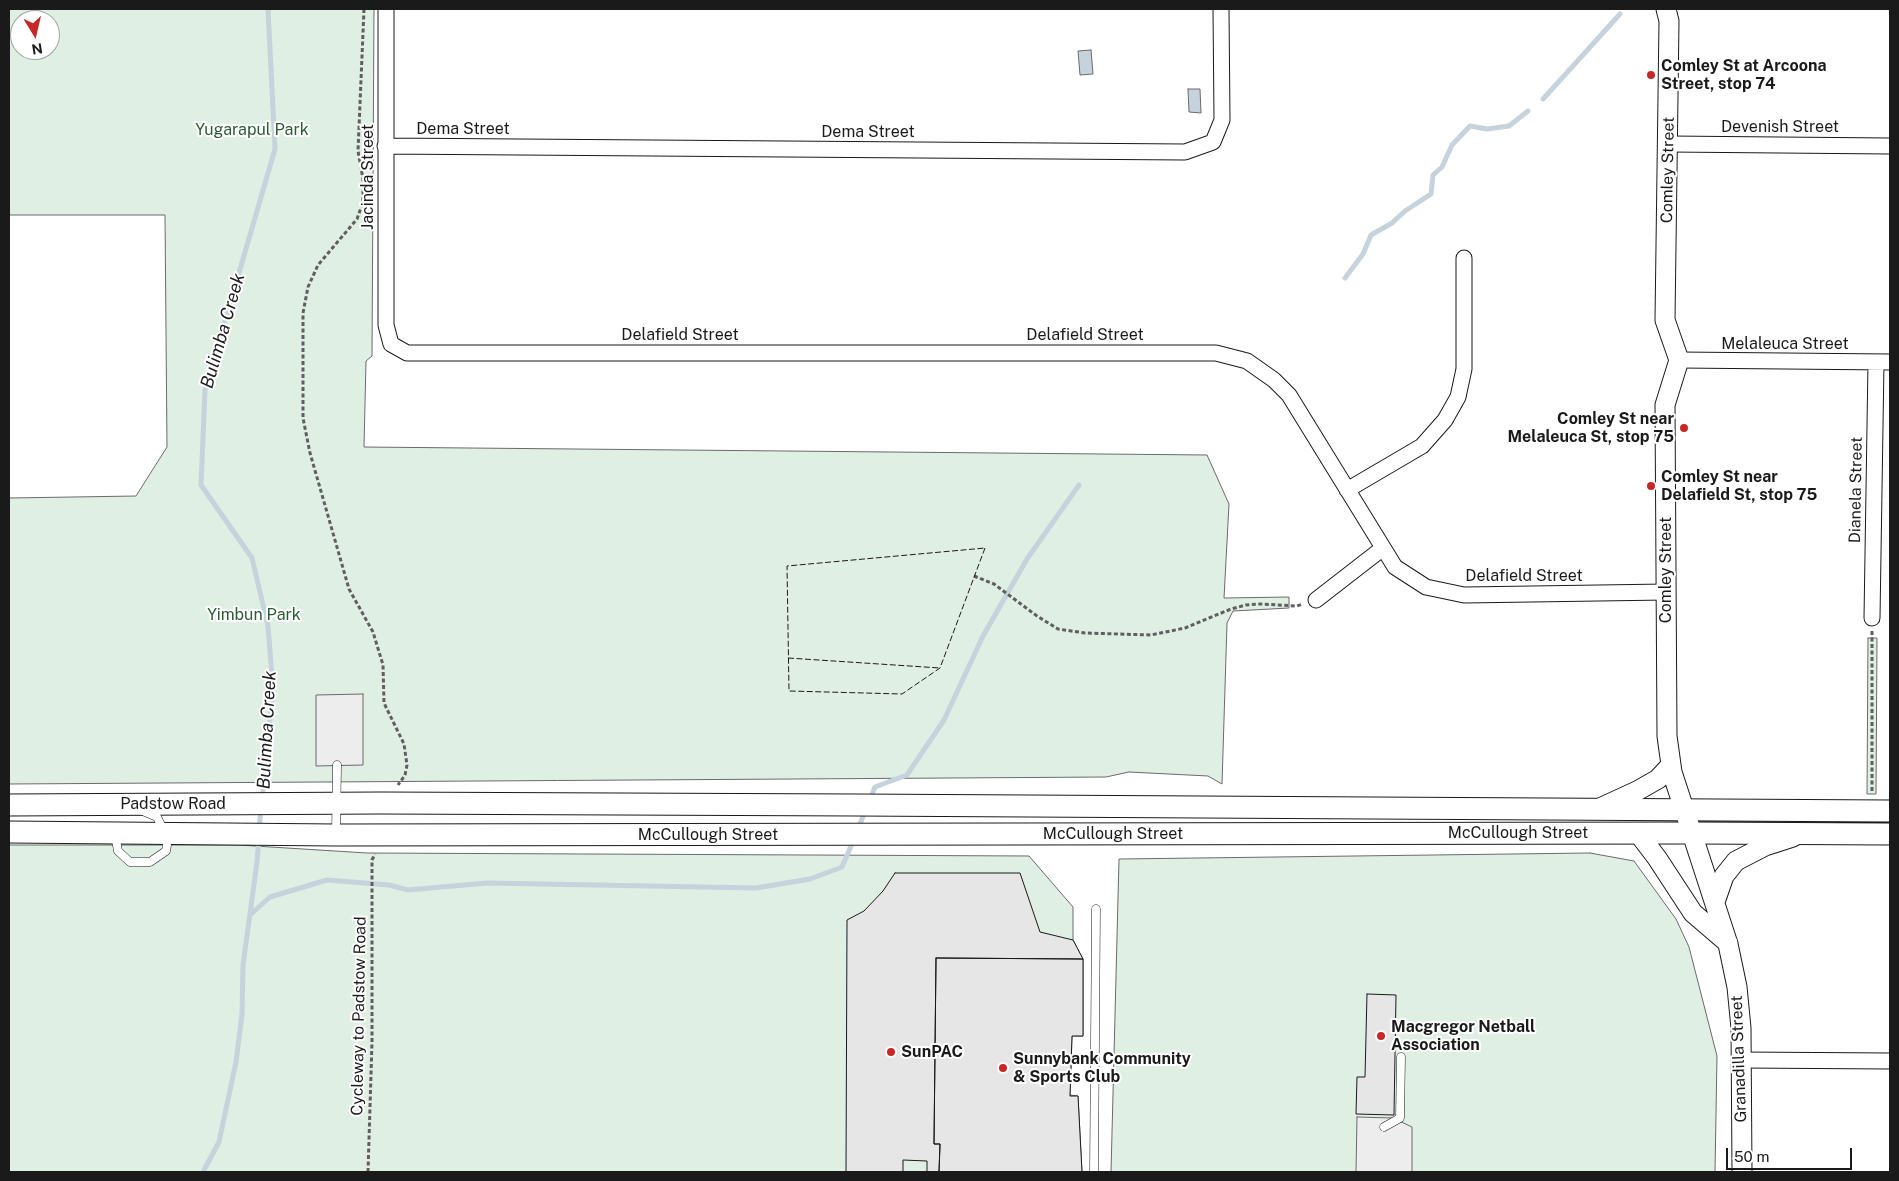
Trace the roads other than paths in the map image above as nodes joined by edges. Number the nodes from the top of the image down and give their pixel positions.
1 (386, 9) edge
2 (1222, 9) edge
3 (1666, 9) edge
4 (1669, 144) junction
5 (386, 146) junction
6 (1890, 146) edge
7 (1464, 258) dead end
8 (390, 344) joint
9 (1678, 360) junction
10 (1883, 362) edge
11 (1347, 490) junction
12 (1384, 548) junction
13 (1666, 592) junction
14 (1316, 600) road end
15 (1872, 618) road end
16 (1671, 765) junction
17 (337, 766) dead end
18 (128, 804) junction
19 (336, 804) junction
20 (9, 805) edge
21 (1600, 808) junction
22 (1684, 808) junction
23 (1890, 811) edge
24 (1095, 820) junction
25 (9, 832) edge
26 (115, 833) junction
27 (165, 833) junction
28 (1638, 833) junction
29 (1693, 833) junction
30 (1802, 834) junction
31 (1890, 834) edge
32 (336, 835) junction
33 (1715, 902) junction
34 (1096, 909) dead end
35 (1728, 944) junction
36 (1401, 1057) dead end
37 (1741, 1060) junction
38 (1890, 1061) edge
39 (1384, 1127) dead end
40 (1094, 1172) edge
41 (1742, 1172) edge

1 - 5 street, Jacinda Street
2 - 5 street, Dema Street
3 - 4 street, Comley Street
4 - 6 street, Devenish Street
4 - 9 street, Comley Street
5 - 8 street, Jacinda Street
7 - 11 street
8 - 11 street, Delafield Street
9 - 10 street, Melaleuca Street
9 - 13 street, Comley Street
10 - 15 street, Dianela Street
11 - 12 street, Delafield Street
12 - 13 street, Delafield Street
12 - 14 street
13 - 16 street, Comley Street
16 - 21 street
16 - 22 street, Comley Street
17 - 19 lane
18 - 19 main road, Padstow Road
18 - 20 main road, Padstow Road
18 - 27 lane
19 - 24 main road, McCullough Street
19 - 32 lane
21 - 22 main road, McCullough Street
21 - 24 main road, McCullough Street
22 - 23 main road, McCullough Street
22 - 29 street, Comley Street
24 - 28 main road, McCullough Street
24 - 32 main road, McCullough Street
25 - 26 main road, Padstow Road
26 - 27 main road, Padstow Road
26 - 27 lane
27 - 32 main road, Padstow Road
28 - 29 main road, McCullough Street
28 - 35 street
29 - 30 main road, McCullough Street
29 - 33 street, Granadilla Street
30 - 31 main road, McCullough Street
30 - 33 street
33 - 35 street, Granadilla Street
34 - 40 lane
35 - 37 street, Granadilla Street
36 - 39 lane
37 - 38 street
37 - 41 street, Granadilla Street

